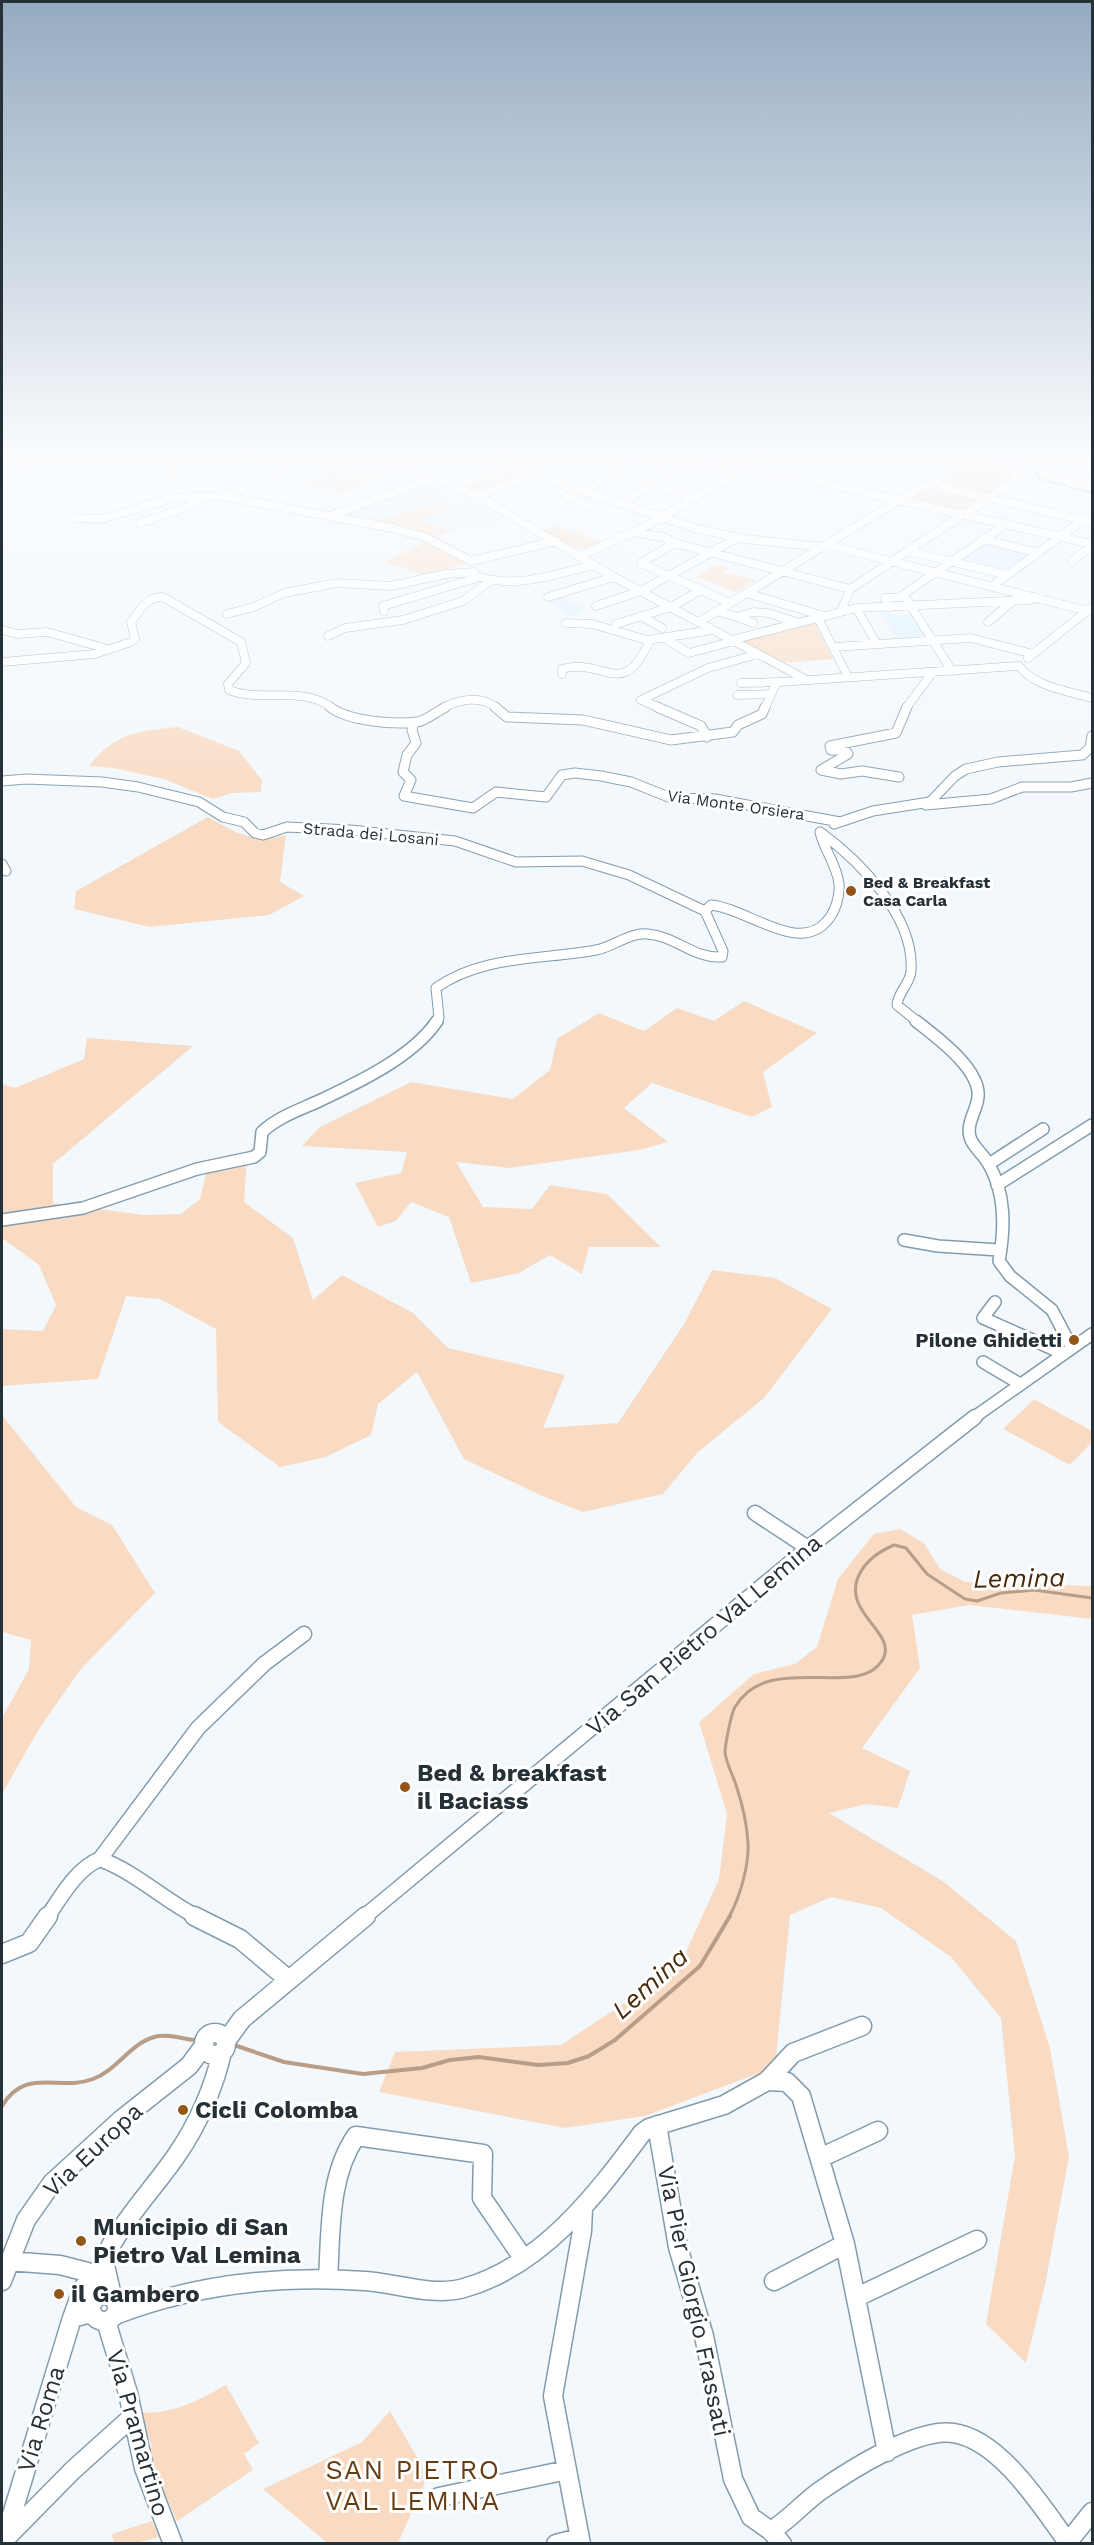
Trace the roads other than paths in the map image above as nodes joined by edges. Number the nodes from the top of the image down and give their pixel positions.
1 (433, 577) edge
2 (473, 577) edge
3 (482, 577) edge
4 (541, 577) edge
5 (614, 577) joint
6 (667, 577) edge
7 (670, 577) edge
8 (774, 577) edge
9 (801, 577) edge
10 (868, 577) edge
11 (929, 577) edge
12 (955, 577) edge
13 (1005, 577) edge
14 (490, 580) junction
15 (992, 586) junction
16 (850, 589) junction
17 (701, 590) junction
18 (641, 591) junction
19 (746, 593) junction
20 (944, 593) dead end
21 (548, 597) dead end
22 (905, 597) junction
23 (1036, 597) junction
24 (1013, 601) junction
25 (730, 603) junction
26 (952, 604) junction
27 (596, 606) dead end
28 (912, 606) junction
29 (671, 607) junction
30 (890, 607) junction
31 (856, 608) junction
32 (384, 611) dead end
33 (716, 611) junction
34 (841, 611) junction
35 (1089, 612) edge
36 (226, 614) dead end
37 (641, 616) junction
38 (737, 617) junction
39 (821, 617) junction
40 (699, 622) junction
41 (988, 622) dead end
42 (566, 623) dead end
43 (753, 623) dead end
44 (798, 623) junction
45 (616, 624) dead end
46 (662, 628) dead end
47 (2, 630) edge
48 (713, 630) junction
49 (328, 636) dead end
50 (664, 638) junction
51 (933, 639) junction
52 (650, 640) junction
53 (733, 640) junction
54 (877, 644) junction
55 (834, 647) junction
56 (108, 650) junction
57 (758, 654) junction
58 (1033, 654) junction
59 (2, 662) edge
60 (1019, 666) junction
61 (952, 671) junction
62 (933, 672) junction
63 (562, 674) dead end
64 (848, 677) junction
65 (805, 679) junction
66 (778, 682) junction
67 (741, 683) dead end
68 (771, 694) junction
69 (737, 695) dead end
70 (1092, 698) edge
71 (414, 723) junction
72 (1092, 733) edge
73 (707, 737) junction
74 (899, 777) dead end
75 (2, 781) edge
76 (1092, 783) edge
77 (909, 806) junction
78 (840, 822) junction
79 (820, 832) junction
80 (705, 911) junction
81 (1092, 1125) edge
82 (1043, 1129) dead end
83 (988, 1164) junction
84 (997, 1185) junction
85 (2, 1220) edge
86 (904, 1240) dead end
87 (999, 1250) junction
88 (995, 1302) dead end
89 (1090, 1337) edge
90 (1068, 1351) junction
91 (984, 1362) dead end
92 (1020, 1384) junction
93 (755, 1513) dead end
94 (808, 1548) junction
95 (304, 1634) dead end
96 (100, 1859) junction
97 (2, 1954) edge
98 (289, 1980) junction
99 (862, 2026) dead end
100 (215, 2051) junction
101 (767, 2081) junction
102 (657, 2125) junction
103 (878, 2131) dead end
104 (820, 2158) junction
105 (583, 2208) junction
106 (977, 2240) dead end
107 (845, 2244) junction
108 (523, 2258) junction
109 (104, 2260) junction
110 (8, 2261) junction
111 (328, 2279) junction
112 (2, 2281) edge
113 (774, 2281) dead end
114 (857, 2297) junction
115 (97, 2312) junction
116 (132, 2417) junction
117 (887, 2452) junction
118 (567, 2470) junction
119 (439, 2497) dead end
120 (1092, 2512) edge
121 (776, 2537) edge
122 (4, 2541) edge
123 (580, 2541) edge
124 (1069, 2543) edge
125 (172, 2544) edge
126 (556, 2544) edge

1 - 36 street
2 - 32 street
3 - 14 street
4 - 14 street
5 - 18 street
5 - 21 street
6 - 18 street
7 - 17 street
8 - 19 street
9 - 16 street
10 - 16 street
11 - 22 street
12 - 15 street
13 - 15 street
14 - 49 street
15 - 23 street
16 - 34 street
17 - 25 street
17 - 29 street
18 - 27 street
18 - 29 street
19 - 25 street
19 - 39 street
20 - 26 street
22 - 28 street
22 - 30 street
23 - 24 street
23 - 35 street
24 - 26 street
24 - 41 street
25 - 33 street
26 - 28 street
28 - 30 street
28 - 51 street
29 - 37 street
29 - 40 street
30 - 31 street
31 - 34 street
31 - 54 street
33 - 38 street
33 - 40 street
34 - 39 street
35 - 58 street
37 - 45 street
37 - 46 street
38 - 43 street
38 - 44 street
39 - 44 street
39 - 55 street
40 - 48 street
42 - 52 street
44 - 53 street
47 - 56 street
48 - 50 street
48 - 53 street
50 - 52 street
50 - 53 street
51 - 54 street
51 - 58 street
51 - 61 street
52 - 63 street
53 - 57 street
54 - 55 street
55 - 64 street
56 - 59 street
56 - 71 street
57 - 65 street
57 - 73 street
58 - 60 street
60 - 61 street
60 - 70 street
61 - 62 street
62 - 64 street
62 - 74 street
64 - 65 street
65 - 66 street
66 - 67 street
66 - 68 street
68 - 69 street
68 - 73 street
71 - 73 street
71 - 78 street, Via Monte Orsiera
72 - 77 street
75 - 80 street, Strada dei Losani
76 - 77 street
77 - 78 street
78 - 79 street
79 - 80 street
79 - 83 street
80 - 85 street
81 - 84 street
82 - 83 street
83 - 84 street
84 - 87 street
86 - 87 street
87 - 90 street
88 - 90 street
89 - 90 street, Via San Pietro Val Lemina
90 - 92 street, Via San Pietro Val Lemina
91 - 92 street
92 - 94 street, Via San Pietro Val Lemina
93 - 94 street
94 - 98 street, Via San Pietro Val Lemina
95 - 96 street
96 - 97 street
96 - 98 street
98 - 100 street, Via San Pietro Val Lemina
99 - 101 street
100 - 109 street
100 - 110 street, Via Europa
101 - 102 street
101 - 104 street
102 - 105 street, Via Pier Giorgio Frassati
102 - 121 street, Via Pier Giorgio Frassati
103 - 104 street
104 - 107 street
105 - 108 street, Via Pier Giorgio Frassati
105 - 118 street
106 - 114 street
107 - 113 street
107 - 114 street
108 - 111 street, Via Pier Giorgio Frassati
108 - 111 street
109 - 110 street
109 - 115 street
109 - 115 street
110 - 112 street, Via Europa
111 - 115 street, Via Pier Giorgio Frassati
114 - 117 street
115 - 116 street, Via Pramartino
115 - 122 street, Via Roma
116 - 122 street
116 - 125 street, Via Pramartino
117 - 121 street, Via Pier Giorgio Frassati
117 - 124 street, Via Pier Giorgio Frassati
118 - 119 street
118 - 123 street
120 - 124 street
123 - 126 street

